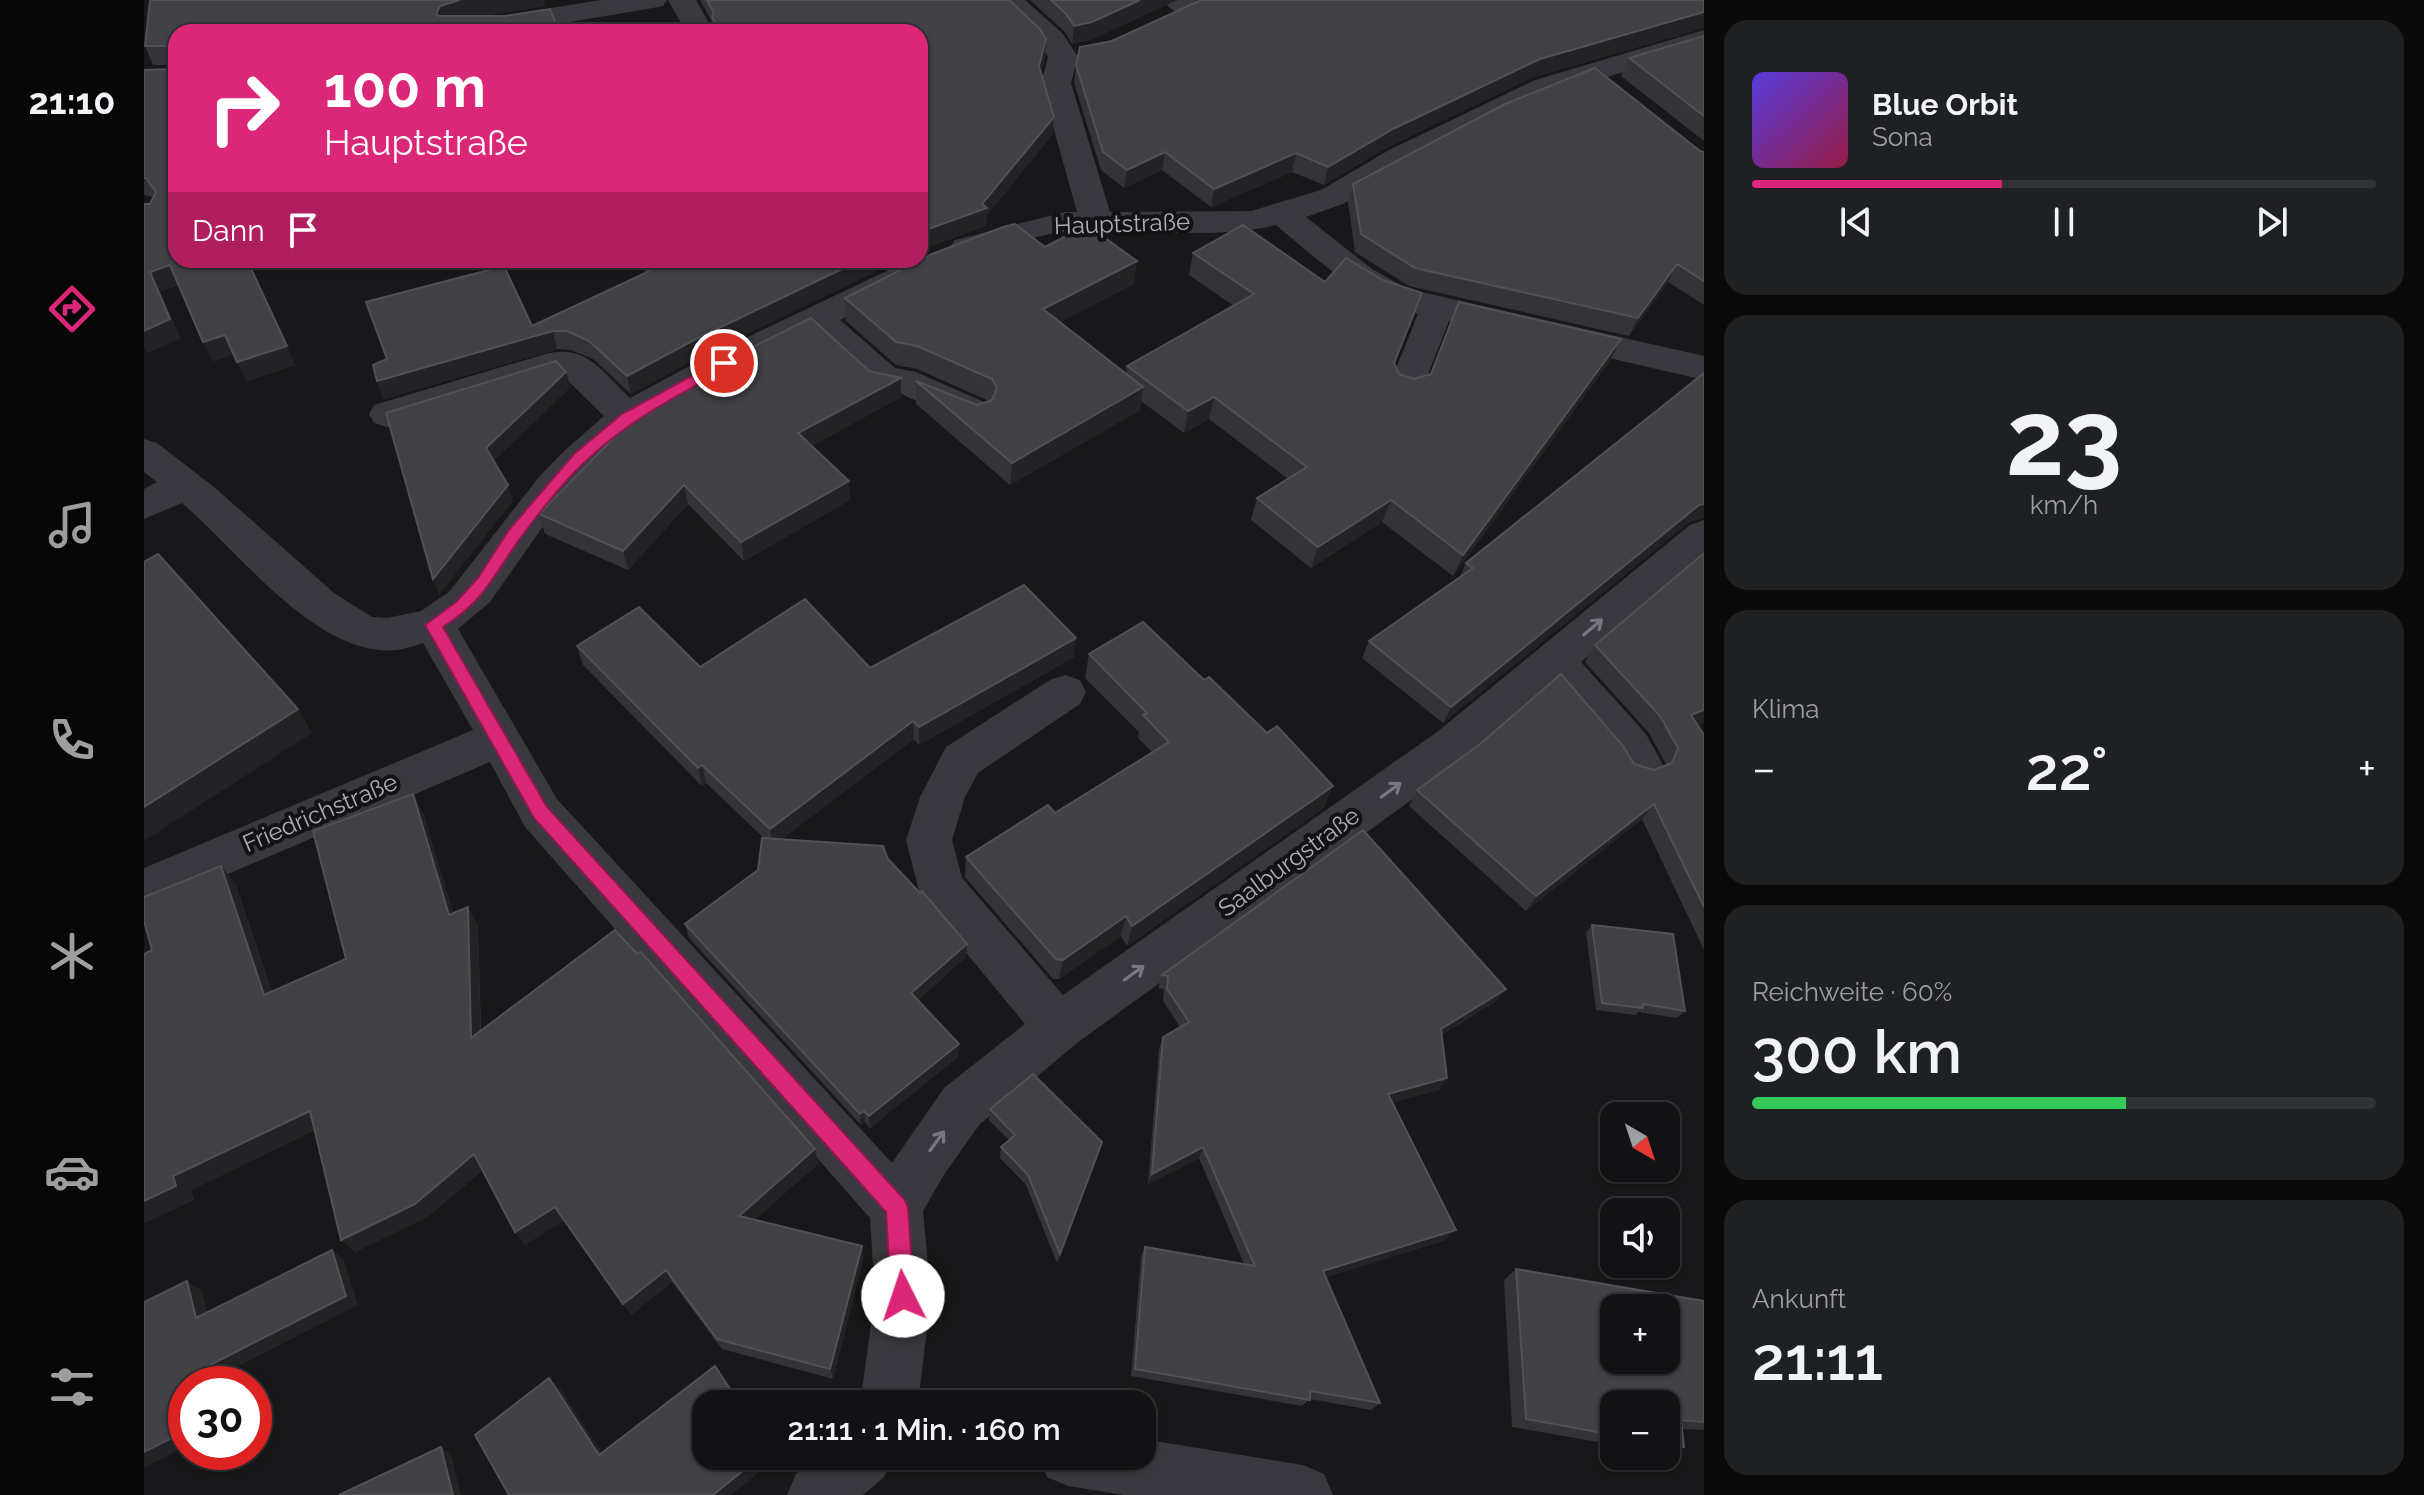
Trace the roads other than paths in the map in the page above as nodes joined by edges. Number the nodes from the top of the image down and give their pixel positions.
1 (653, 0) edge
2 (682, 0) edge
3 (1008, 0) edge
4 (507, 24) edge
5 (696, 24) edge
6 (1704, 39) edge
7 (1282, 214) junction
8 (1096, 220) junction
9 (928, 260) edge
10 (910, 268) edge
11 (1439, 310) junction
12 (817, 318) junction
13 (1704, 368) edge
14 (1407, 386) edge
15 (975, 412) edge
16 (387, 414) edge
17 (628, 418) junction
18 (144, 452) edge
19 (186, 485) junction
20 (144, 505) edge
21 (1697, 553) edge
22 (433, 625) junction
23 (1554, 659) junction
24 (1065, 692) dead end
25 (498, 739) junction
26 (1641, 765) edge
27 (144, 889) edge
28 (1059, 1027) junction
29 (896, 1207) junction
30 (891, 1390) edge
31 (846, 1470) edge
32 (873, 1470) edge
33 (1091, 1470) edge
34 (817, 1495) edge
35 (865, 1495) edge
36 (1303, 1495) edge

1 - 4 street
2 - 5 street
3 - 8 street
6 - 7 street, Hauptstraße
7 - 8 street, Hauptstraße
7 - 11 street
8 - 9 street, Hauptstraße
10 - 12 street, Hauptstraße
11 - 13 street
11 - 14 street
12 - 15 street
12 - 17 street, Hauptstraße
16 - 17 street
17 - 22 street, Hauptstraße
18 - 19 street
19 - 20 street
19 - 22 street
23 -> 21 street, Saalburgstraße
22 - 25 street
23 - 26 street
28 -> 23 street, Saalburgstraße
24 - 28 street
25 - 27 street, Friedrichstraße
25 - 29 street
29 -> 28 street, Saalburgstraße
29 - 30 street
31 - 34 street
32 - 35 street
33 - 36 street

